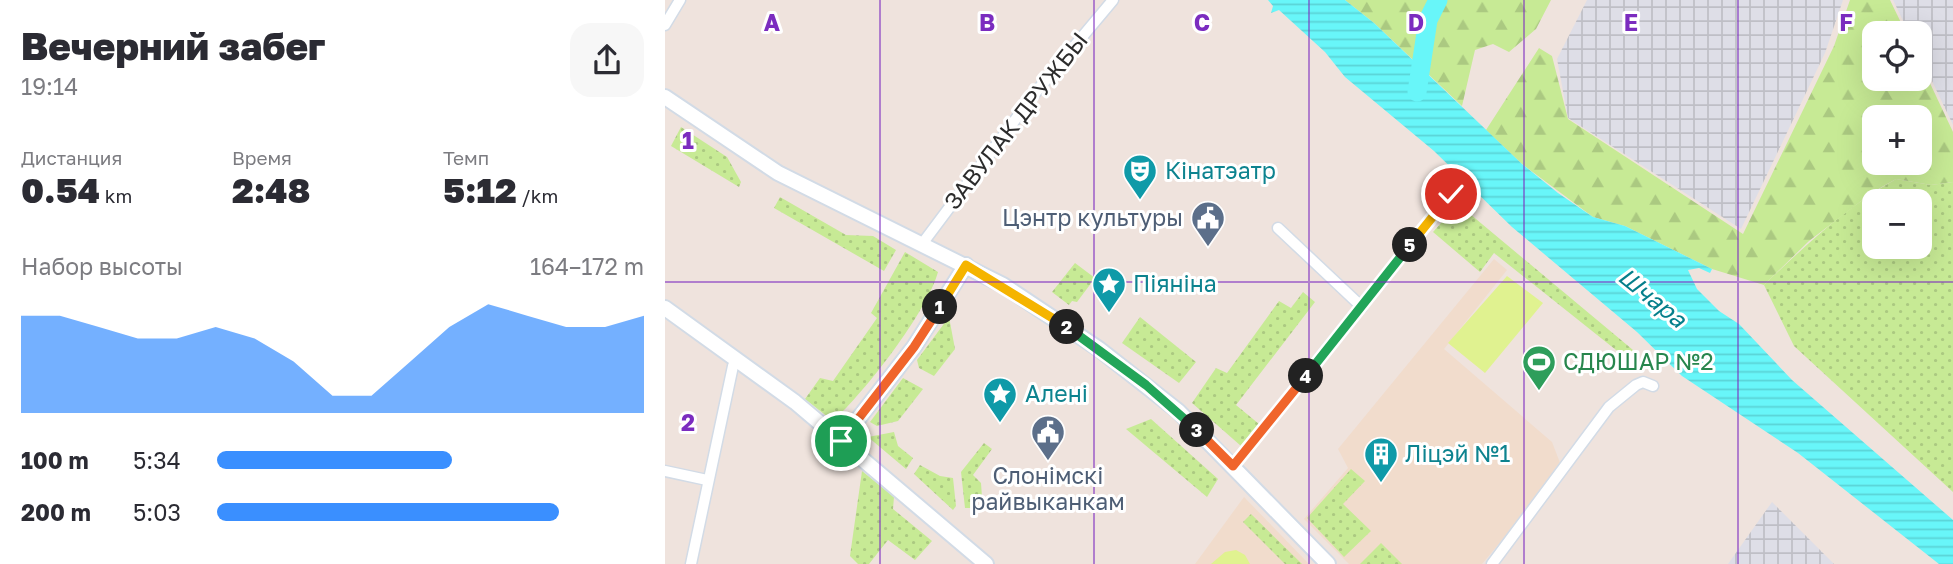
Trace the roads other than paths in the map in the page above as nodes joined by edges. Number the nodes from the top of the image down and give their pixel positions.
1 (680, 0) edge
2 (1113, 0) edge
3 (665, 25) edge
4 (665, 97) edge
5 (1451, 194) dead end
6 (1277, 228) dead end
7 (922, 244) junction
8 (966, 265) junction
9 (1362, 307) junction
10 (665, 308) edge
11 (738, 360) junction
12 (1653, 386) dead end
13 (841, 441) junction
14 (1233, 466) junction
15 (665, 471) edge
16 (707, 480) junction
17 (691, 564) edge
18 (986, 564) edge
19 (1328, 564) edge
20 (1492, 564) edge

1 - 3 street
2 - 7 street, ЗАВУЛАК ДРУЖБЫ
4 - 7 main road
5 - 9 street
6 - 9 street
7 - 8 main road
8 - 13 main road
8 - 14 main road
9 - 14 street
10 - 11 main road
11 - 13 main road
11 - 16 street
12 - 20 street
13 - 18 main road
14 - 19 main road
15 - 16 street
16 - 17 street

